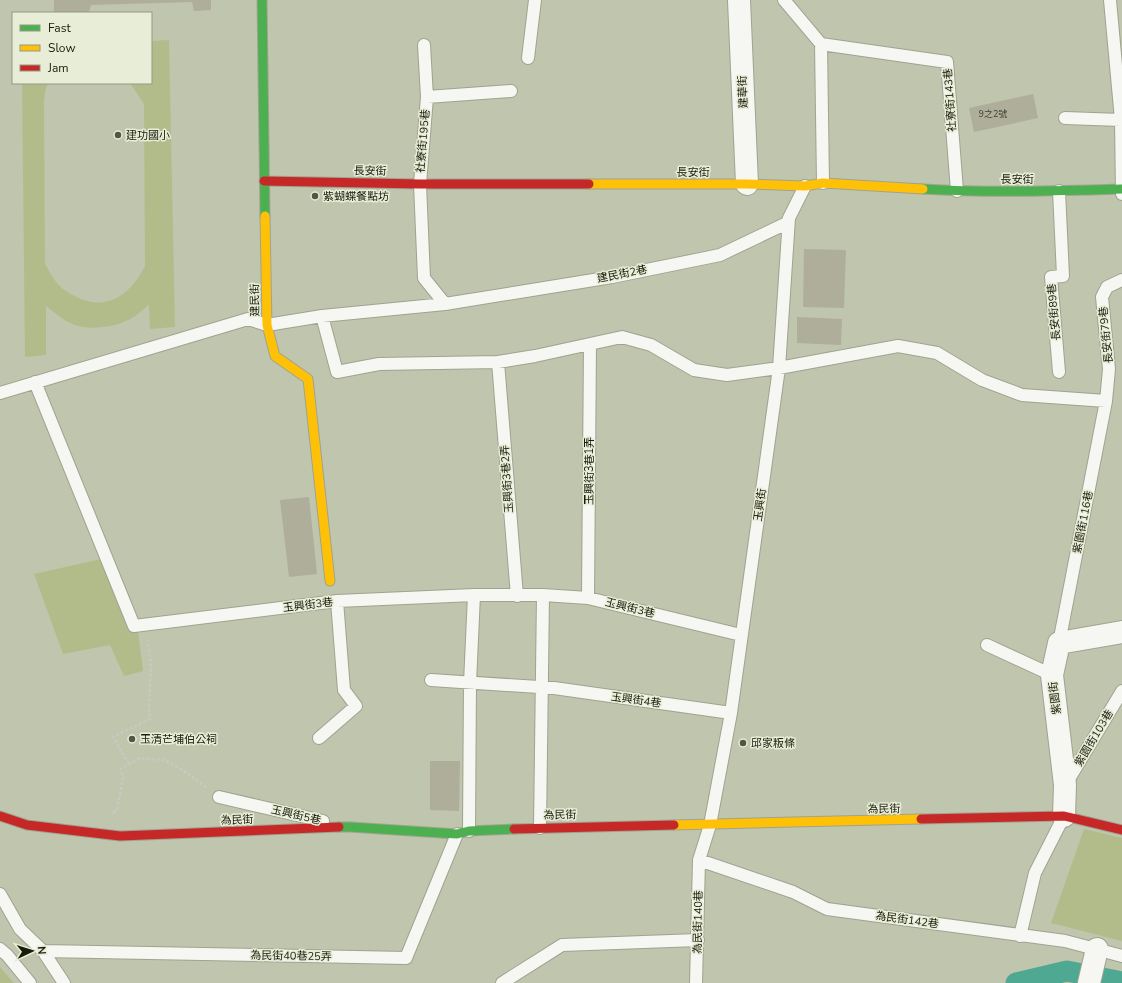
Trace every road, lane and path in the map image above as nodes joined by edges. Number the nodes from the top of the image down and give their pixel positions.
1 (262, 0) edge
2 (535, 0) edge
3 (739, 0) edge
4 (784, 0) edge
5 (1110, 0) edge
6 (821, 44) junction
7 (424, 45) dead end
8 (528, 58) dead end
9 (511, 91) dead end
10 (427, 97) junction
11 (1066, 118) dead end
12 (1120, 120) junction
13 (264, 181) junction
14 (823, 183) junction
15 (420, 184) junction
16 (747, 184) junction
17 (805, 186) junction
18 (957, 191) junction
19 (1059, 191) junction
20 (1122, 191) edge
21 (789, 218) junction
22 (1122, 280) edge
23 (445, 304) junction
24 (322, 316) junction
25 (267, 325) junction
26 (590, 344) junction
27 (498, 362) junction
28 (779, 368) junction
29 (1059, 372) dead end
30 (35, 382) junction
31 (0, 393) edge
32 (1106, 401) junction
33 (330, 581) dead end
34 (543, 595) junction
35 (474, 596) junction
36 (517, 596) junction
37 (588, 598) junction
38 (337, 601) junction
39 (146, 625) junction
40 (1122, 632) edge
41 (741, 635) junction
42 (1059, 643) junction
43 (987, 645) dead end
44 (1052, 675) junction
45 (431, 680) dead end
46 (470, 683) junction
47 (542, 687) junction
48 (1122, 691) edge
49 (731, 713) junction
50 (319, 738) dead end
51 (129, 765) junction
52 (1065, 785) junction
53 (219, 797) joint
54 (117, 809) dead end
55 (0, 816) edge
56 (1064, 816) junction
57 (710, 825) junction
58 (350, 827) junction
59 (540, 828) junction
60 (1122, 830) edge
61 (469, 831) junction
62 (457, 834) junction
63 (700, 860) junction
64 (0, 894) edge
65 (1020, 936) junction
66 (698, 940) junction
67 (0, 949) edge
68 (1097, 949) junction
69 (43, 951) junction
70 (1122, 956) edge
71 (30, 983) edge
72 (64, 983) edge
73 (502, 983) edge
74 (696, 983) edge
75 (1089, 983) edge

1 - 13 street, 建民街
2 - 8 lane
3 - 16 street, 建華街
4 - 6 lane
5 - 12 lane
6 - 14 lane
6 - 18 lane, 社寮街143巷
7 - 10 lane, 社寮街195巷
9 - 10 lane, 社寮街195巷
10 - 15 lane, 社寮街195巷
11 - 12 lane
12 - 20 lane
13 - 15 street, 長安街
13 - 25 street, 建民街
14 - 17 street, 長安街
14 - 18 street, 長安街
15 - 16 street, 長安街
15 - 23 lane, 社寮街195巷
16 - 17 street, 長安街
17 - 21 lane, 玉興街
18 - 19 street, 長安街
19 - 20 street, 長安街
19 - 29 lane, 長安街89巷
21 - 23 lane, 建民街2巷
21 - 28 lane, 玉興街
22 - 32 lane, 長安街79巷
23 - 24 lane, 建民街2巷
24 - 25 lane, 建民街2巷
24 - 27 lane
25 - 30 lane
25 - 33 street, 建民街
26 - 27 lane
26 - 28 lane
26 - 37 lane, 玉興街3巷1弄
27 - 36 lane, 玉興街3巷2弄
28 - 32 lane
28 - 41 lane, 玉興街
30 - 31 lane
30 - 39 lane
32 - 42 lane, 紫園街116巷
34 - 36 lane, 玉興街3巷
34 - 37 lane, 玉興街3巷
34 - 47 lane
35 - 36 lane, 玉興街3巷
35 - 38 lane, 玉興街3巷
35 - 46 lane
37 - 41 lane, 玉興街3巷
38 - 39 lane, 玉興街3巷
38 - 50 lane
39 - 51 path
40 - 42 street
41 - 49 lane, 玉興街
42 - 44 street, 紫園街
43 - 44 lane
44 - 52 street, 紫園街
45 - 46 lane, 玉興街4巷
46 - 47 lane, 玉興街4巷
46 - 61 lane
47 - 49 lane, 玉興街4巷
47 - 59 lane
48 - 52 lane, 紫園街103巷
49 - 57 lane, 玉興街
51 - 53 path
51 - 54 path
52 - 56 street, 紫園街
53 - 58 lane, 玉興街5巷
55 - 58 street, 為民街
56 - 57 street, 為民街
56 - 60 street, 為民街
56 - 65 lane
57 - 59 street, 為民街
57 - 63 lane, 為民街140巷
58 - 62 street, 為民街
59 - 61 street, 為民街
61 - 62 street, 為民街
62 - 69 lane, 為民街40巷25弄
63 - 65 lane, 為民街142巷
63 - 66 lane, 為民街140巷
64 - 69 lane
65 - 68 lane, 為民街142巷
66 - 73 lane
66 - 74 lane, 為民街140巷
67 - 71 lane
68 - 70 lane, 為民街142巷
68 - 75 street
69 - 72 lane

